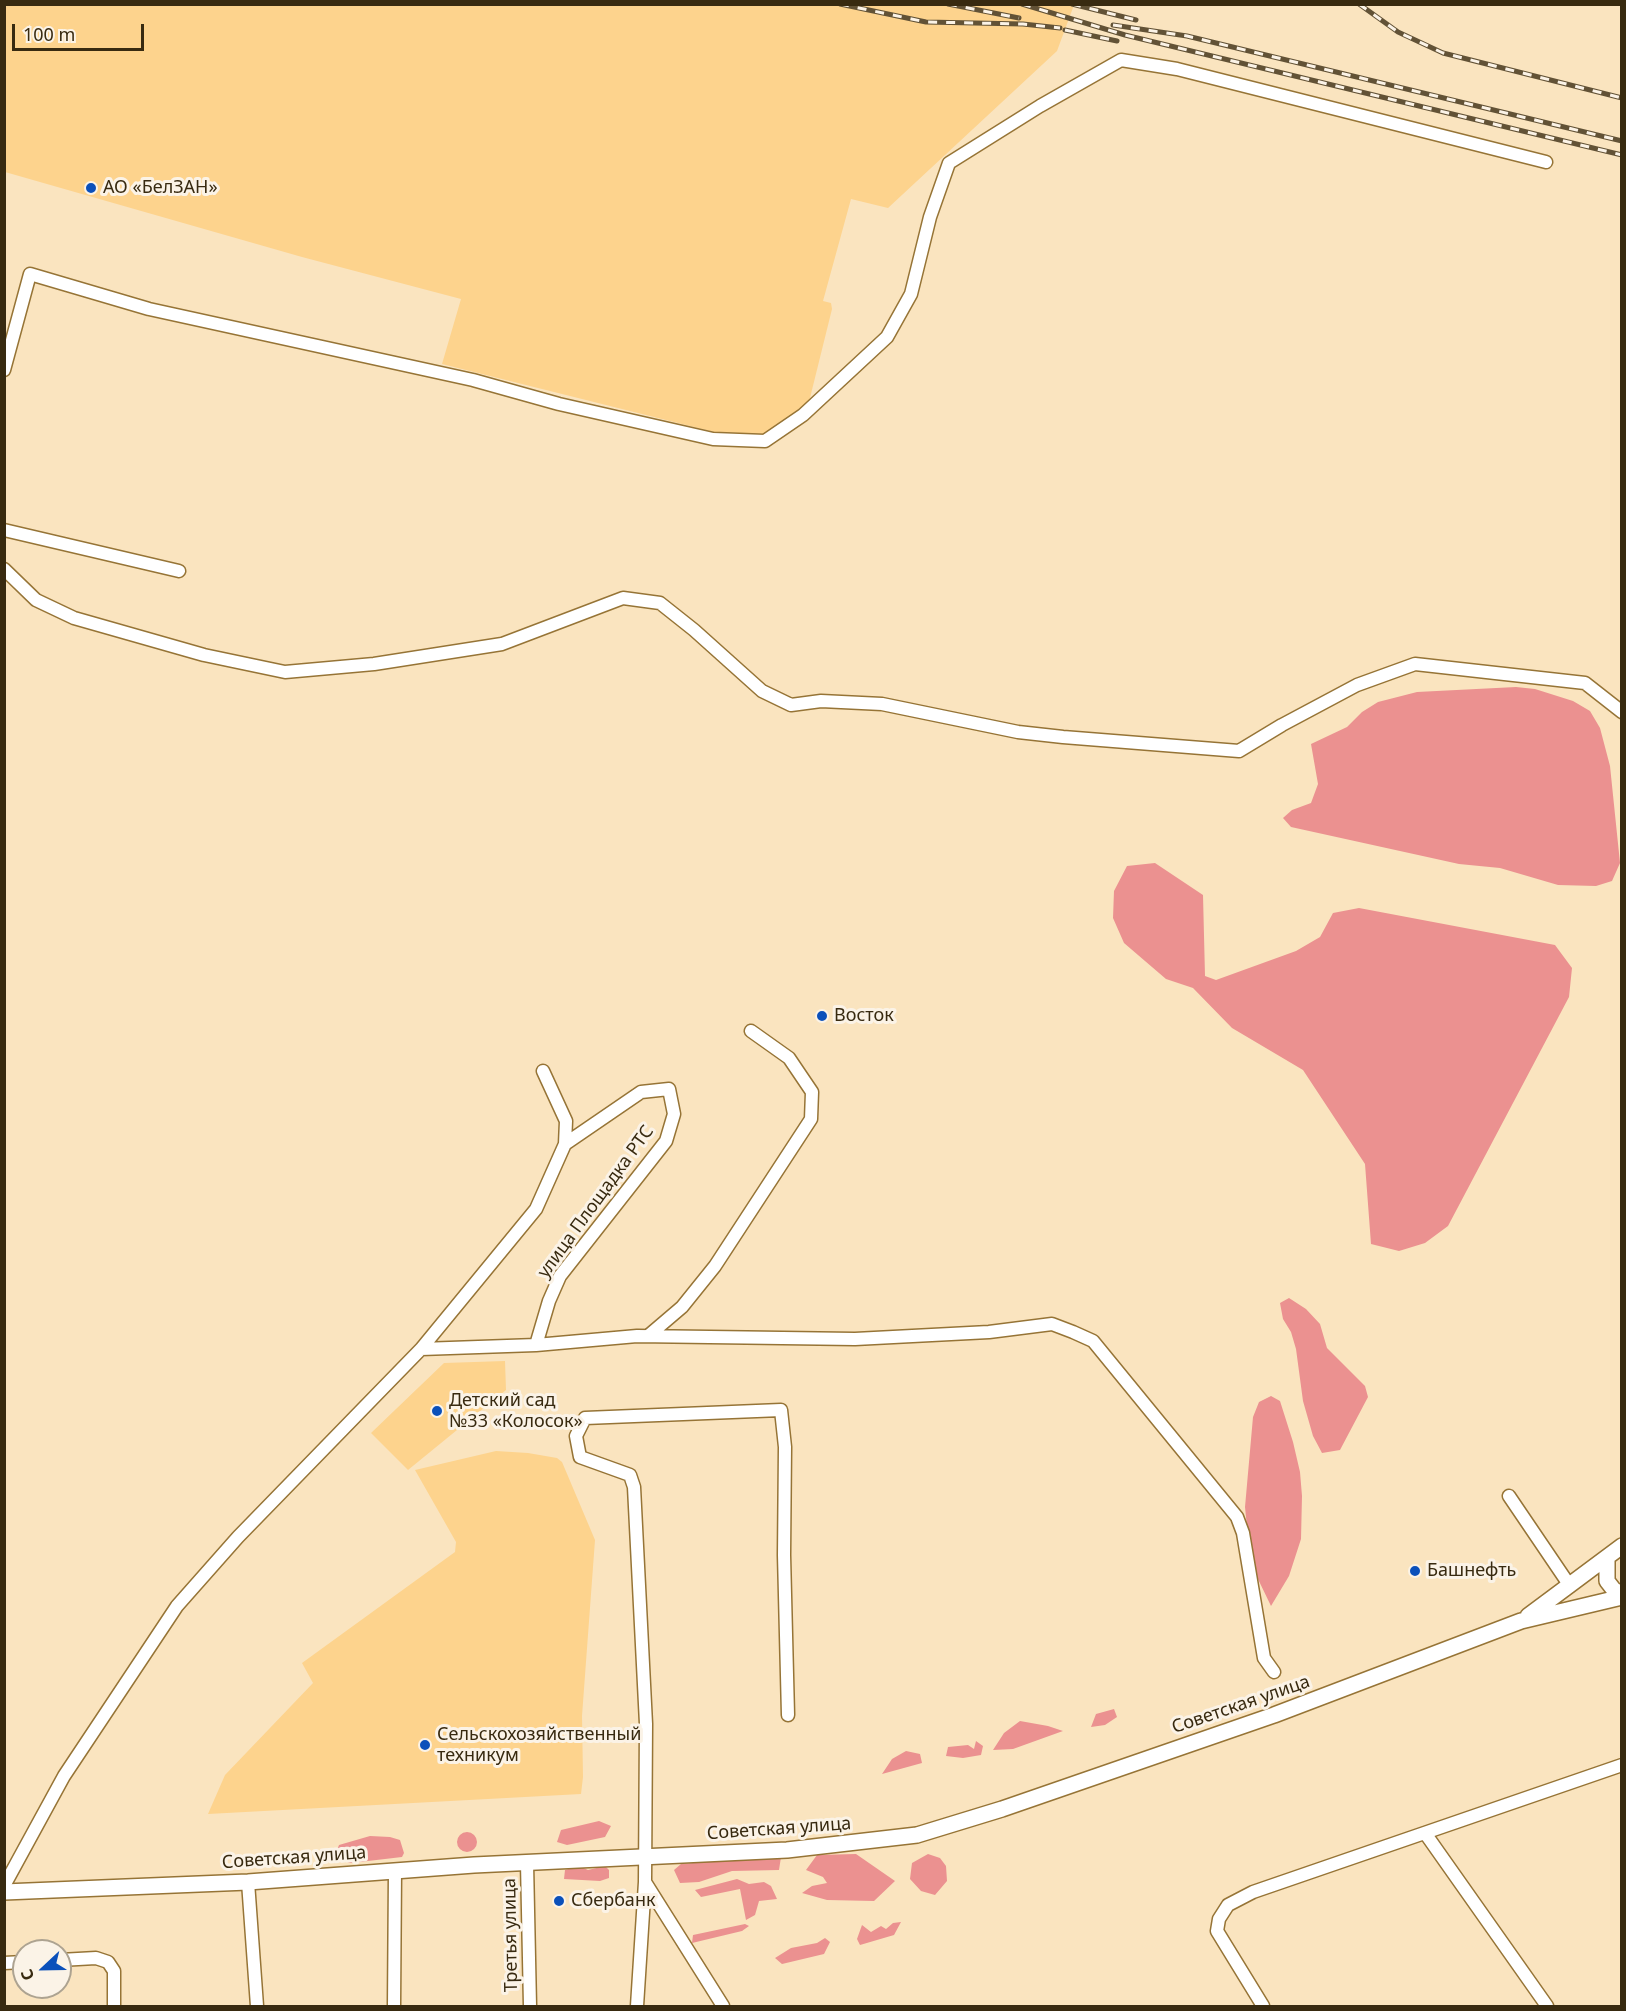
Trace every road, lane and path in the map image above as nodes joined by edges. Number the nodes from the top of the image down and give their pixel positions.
1 (1546, 162) dead end
2 (4, 370) edge
3 (4, 530) edge
4 (4, 569) edge
5 (179, 571) dead end
6 (1622, 712) edge
7 (751, 1031) dead end
8 (543, 1071) dead end
9 (565, 1144) junction
10 (648, 1336) junction
11 (536, 1345) junction
12 (421, 1349) junction
13 (1509, 1496) dead end
14 (1622, 1546) edge
15 (1607, 1558) junction
16 (1570, 1586) junction
17 (1622, 1595) edge
18 (1521, 1621) junction
19 (1274, 1672) dead end
20 (788, 1715) dead end
21 (1622, 1765) edge
22 (1425, 1833) junction
23 (644, 1858) junction
24 (527, 1863) junction
25 (395, 1871) junction
26 (248, 1882) junction
27 (645, 1882) junction
28 (4, 1886) edge
29 (4, 1892) edge
30 (72, 1959) edge
31 (114, 2007) edge
32 (257, 2007) edge
33 (394, 2007) edge
34 (531, 2007) edge
35 (638, 2007) edge
36 (723, 2007) edge
37 (1263, 2007) edge
38 (1547, 2007) edge

1 - 2 street
3 - 5 street
4 - 6 street
7 - 10 street
8 - 9 street
9 - 11 street, улица Площадка РТС
9 - 12 street
10 - 11 street
10 - 19 street
11 - 12 street
12 - 28 street
13 - 16 street
14 - 15 main road, Советская улица
15 - 16 main road, Советская улица
15 - 17 main road, Советская улица
16 - 18 main road, Советская улица
17 - 18 main road, Советская улица
18 - 23 main road, Советская улица
20 - 23 street
21 - 22 street
22 - 37 street
22 - 38 street
23 - 24 main road, Советская улица
23 - 27 street
24 - 25 main road, Советская улица
24 - 34 street, Третья улица
25 - 26 main road, Советская улица
25 - 33 street
26 - 29 main road, Советская улица
26 - 32 street
27 - 35 street
27 - 36 street
30 - 31 street

